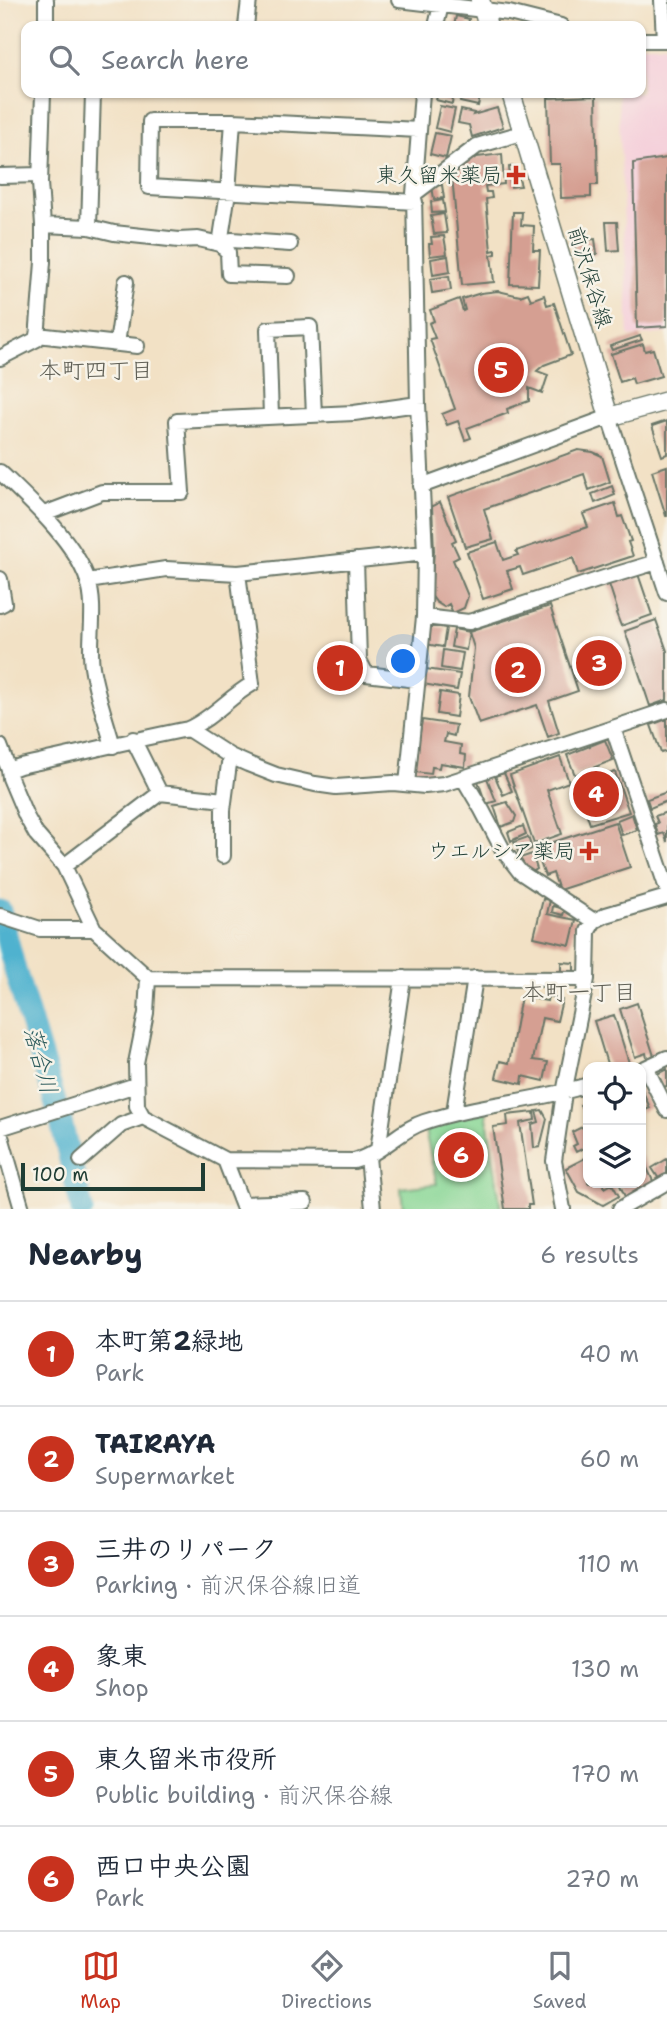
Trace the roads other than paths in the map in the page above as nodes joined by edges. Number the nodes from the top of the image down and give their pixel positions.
1 (47, 0) edge
2 (249, 0) edge
3 (399, 0) edge
4 (662, 0) edge
5 (441, 5) junction
6 (483, 12) edge
7 (46, 21) edge
8 (247, 21) edge
9 (437, 21) edge
10 (531, 21) edge
11 (646, 40) edge
12 (665, 40) edge
13 (43, 98) edge
14 (93, 98) edge
15 (422, 98) edge
16 (517, 98) edge
17 (233, 121) junction
18 (419, 130) junction
19 (522, 134) junction
20 (40, 175) junction
21 (0, 176) edge
22 (228, 192) junction
23 (415, 198) junction
24 (43, 225) junction
25 (89, 227) junction
26 (220, 244) junction
27 (290, 244) dead end
28 (288, 276) dead end
29 (126, 282) dead end
30 (37, 335) junction
31 (117, 344) junction
32 (136, 346) dead end
33 (0, 358) edge
34 (667, 401) edge
35 (418, 404) junction
36 (314, 415) junction
37 (271, 416) junction
38 (610, 417) junction
39 (0, 472) edge
40 (421, 486) junction
41 (44, 514) junction
42 (425, 553) junction
43 (356, 560) junction
44 (657, 562) junction
45 (238, 573) junction
46 (0, 579) edge
47 (88, 581) junction
48 (667, 593) edge
49 (0, 605) edge
50 (424, 617) junction
51 (417, 680) junction
52 (667, 710) edge
53 (613, 728) junction
54 (188, 729) junction
55 (134, 739) junction
56 (0, 746) edge
57 (113, 746) junction
58 (230, 756) junction
59 (9, 770) junction
60 (463, 778) junction
61 (407, 784) junction
62 (160, 793) junction
63 (224, 800) junction
64 (223, 856) dead end
65 (64, 866) junction
66 (667, 889) edge
67 (667, 897) edge
68 (7, 918) edge
69 (594, 921) junction
70 (94, 929) junction
71 (148, 978) junction
72 (403, 978) junction
73 (475, 978) junction
74 (587, 979) junction
75 (667, 1058) edge
76 (646, 1068) edge
77 (646, 1074) edge
78 (136, 1085) junction
79 (583, 1087) edge
80 (564, 1093) junction
81 (667, 1110) edge
82 (454, 1112) junction
83 (143, 1116) junction
84 (0, 1131) edge
85 (373, 1153) junction
86 (81, 1160) dead end
87 (225, 1160) junction
88 (667, 1182) edge
89 (305, 1202) dead end
90 (243, 1206) edge
91 (22, 1209) edge
92 (373, 1209) edge
93 (563, 1209) edge
94 (620, 1209) edge

1 - 7 street
2 - 8 street
3 - 5 street
4 - 12 street
5 - 6 street
5 - 9 street
6 - 10 street
11 - 12 street
13 - 20 street
14 - 25 street
15 - 18 street
16 - 19 main road, 前沢保谷線
17 - 18 street
17 - 22 street
17 - 22 street
18 - 23 street
19 - 23 street
19 - 38 main road, 前沢保谷線
20 - 21 street
20 - 24 street
22 - 23 street
22 - 26 street
23 - 35 street
24 - 25 street
24 - 30 street
25 - 26 street
26 - 27 street
26 - 28 street
29 - 31 street
30 - 31 street
30 - 33 street
31 - 32 street
34 - 38 main road
35 - 36 street
35 - 40 street
36 - 37 street
36 - 37 street
37 - 41 street
38 - 40 street
38 - 44 street
39 - 41 street
40 - 42 street
41 - 47 street
42 - 43 street
42 - 50 street
43 - 45 street
43 - 51 street
44 - 48 street
44 - 50 street
45 - 47 street
45 - 54 street
46 - 49 street
47 - 57 street
50 - 51 street
51 - 61 street
52 - 53 street
53 - 60 street
53 - 66 street
54 - 55 street
54 - 58 street
55 - 57 street
55 - 62 street
56 - 59 street
57 - 59 street
58 - 61 street
58 - 63 street
59 - 65 street
60 - 61 street
60 - 69 street
62 - 63 street
62 - 65 street
63 - 64 street
65 - 70 street
67 - 69 street
68 - 70 street
69 - 74 street
70 - 71 street
71 - 72 street
71 - 78 street
72 - 73 street
72 - 85 street
73 - 74 street
73 - 82 street
74 - 80 street
75 - 76 street
77 - 81 street
78 - 83 street
78 - 84 street
79 - 80 street
80 - 82 street
80 - 93 street
82 - 85 street
83 - 86 street
83 - 87 street
84 - 91 street
85 - 87 street
85 - 92 street
87 - 90 street
88 - 94 street
89 - 90 street

